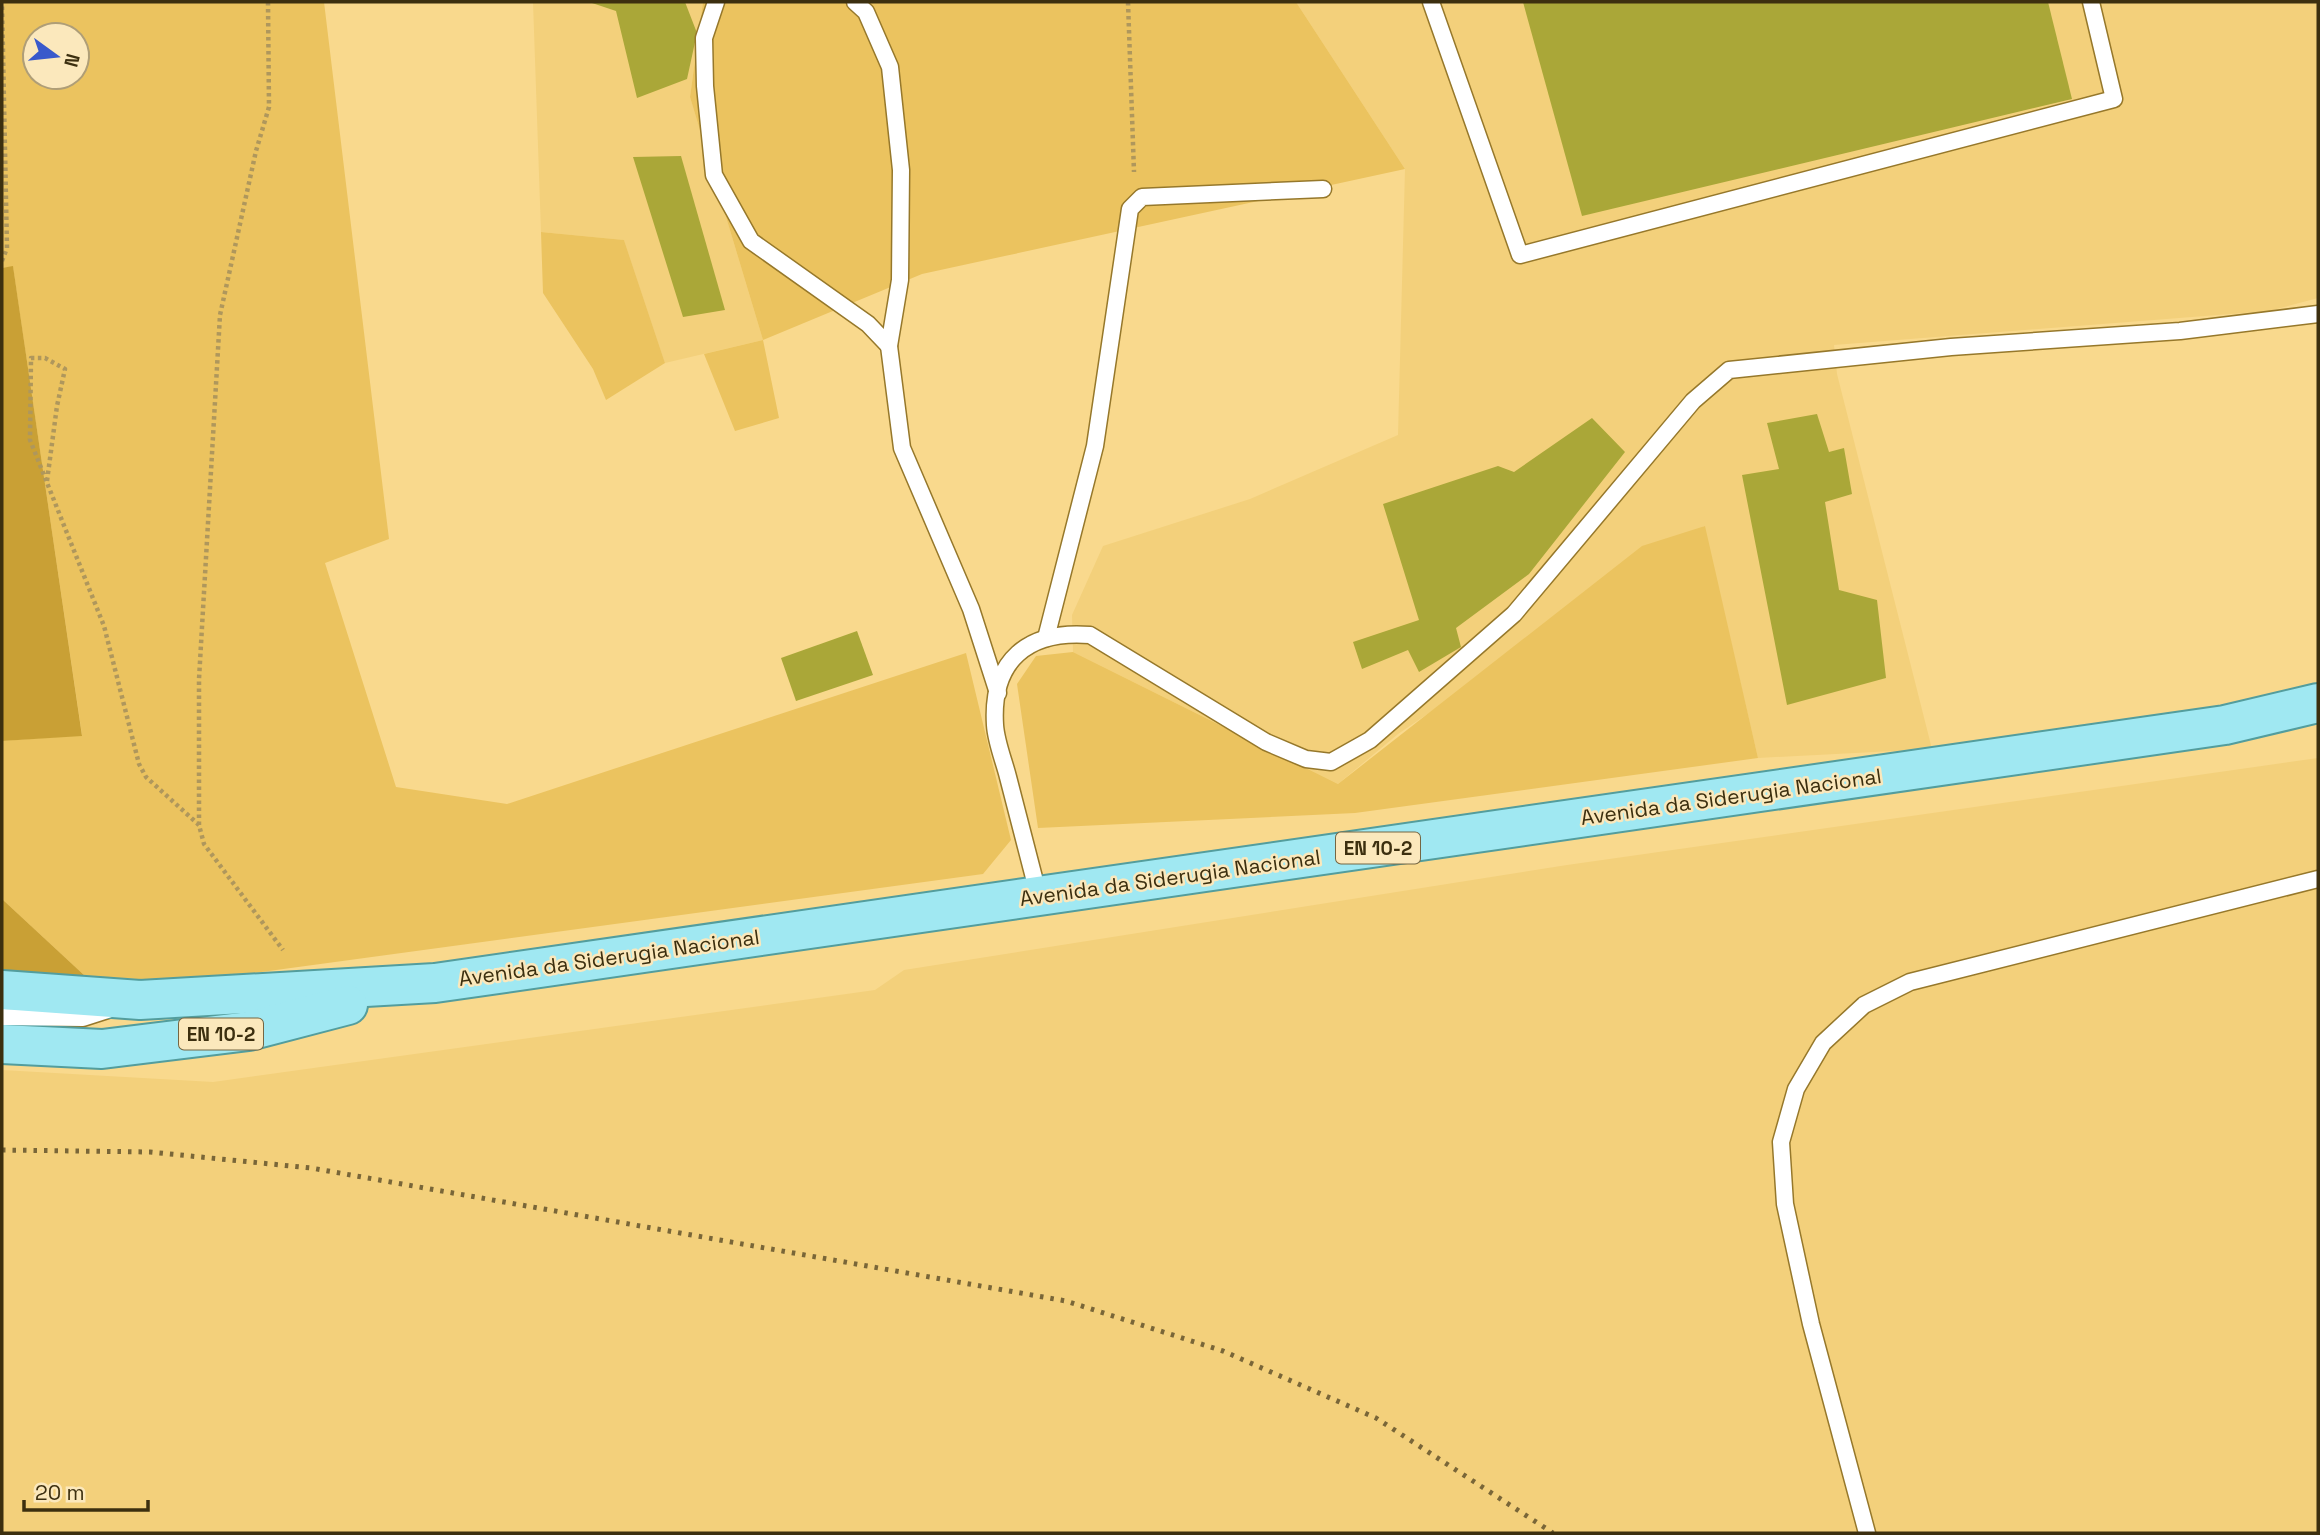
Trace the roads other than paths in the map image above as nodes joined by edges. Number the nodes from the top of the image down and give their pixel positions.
1 (714, 2) edge
2 (855, 2) edge
3 (1432, 2) edge
4 (2091, 2) edge
5 (1323, 189) dead end
6 (2318, 314) edge
7 (889, 346) junction
8 (1046, 638) junction
9 (998, 693) junction
10 (2318, 703) edge
11 (2318, 879) edge
12 (1039, 897) junction
13 (435, 983) junction
14 (2, 990) edge
15 (140, 1000) junction
16 (2, 1017) edge
17 (2, 1044) edge
18 (1867, 1533) edge

1 - 7 lane
2 - 7 lane
3 - 4 lane
5 - 8 lane
6 - 8 lane
7 - 9 lane
8 - 9 lane
9 - 12 lane
10 - 12 main road, Avenida da Siderugia Nacional / EN 10-2
11 - 18 lane
12 - 13 main road, Avenida da Siderugia Nacional / EN 10-2
13 - 15 main road, Avenida da Siderugia Nacional / EN 10-2
13 - 17 main road, Avenida da Siderugia Nacional / EN 10-2
14 - 15 main road, Avenida da Siderugia Nacional / EN 10-2
15 - 16 lane

